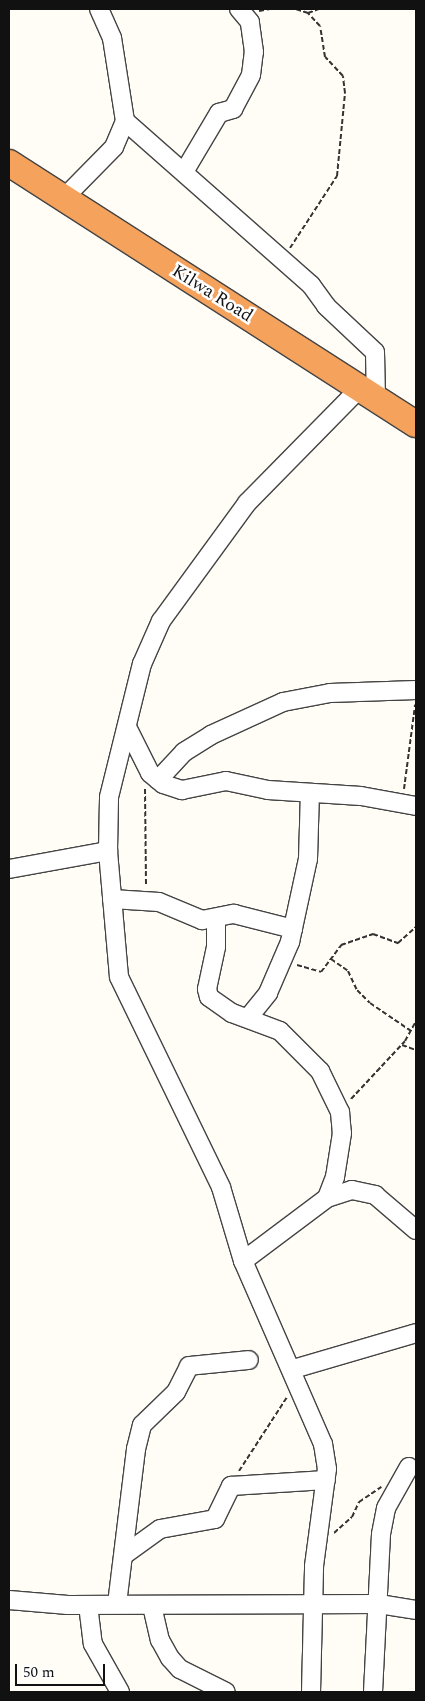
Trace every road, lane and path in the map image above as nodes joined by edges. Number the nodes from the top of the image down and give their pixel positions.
1 (99, 9) edge
2 (239, 9) edge
3 (296, 9) edge
4 (319, 9) edge
5 (308, 13) junction
6 (125, 121) junction
7 (9, 163) edge
8 (184, 172) junction
9 (62, 200) junction
10 (282, 260) junction
11 (368, 393) junction
12 (416, 424) edge
13 (416, 690) edge
14 (416, 701) edge
15 (128, 729) junction
16 (144, 767) junction
17 (158, 780) junction
18 (310, 792) junction
19 (409, 805) edge
20 (108, 851) junction
21 (9, 869) edge
22 (112, 899) junction
23 (146, 901) junction
24 (216, 919) junction
25 (416, 927) edge
26 (293, 929) junction
27 (331, 958) junction
28 (283, 959) junction
29 (248, 1018) junction
30 (416, 1021) edge
31 (411, 1031) junction
32 (402, 1045) junction
33 (416, 1050) edge
34 (340, 1112) junction
35 (327, 1198) junction
36 (416, 1230) edge
37 (243, 1261) junction
38 (416, 1333) edge
39 (249, 1360) dead end
40 (295, 1375) junction
41 (409, 1467) dead end
42 (326, 1480) junction
43 (398, 1482) junction
44 (231, 1486) junction
45 (317, 1549) junction
46 (124, 1555) junction
47 (9, 1600) edge
48 (117, 1604) junction
49 (312, 1604) junction
50 (379, 1604) junction
51 (88, 1605) junction
52 (152, 1606) junction
53 (416, 1610) edge
54 (120, 1692) edge
55 (226, 1692) edge
56 (311, 1692) edge
57 (373, 1692) edge

1 - 6 street
2 - 8 street
3 - 5 path
4 - 5 path
5 - 10 path
6 - 8 street
6 - 9 street
7 - 9 highway, Kilwa Road
8 - 10 street
9 - 11 highway, Kilwa Road
10 - 11 street
11 - 12 highway, Kilwa Road
11 - 15 street
13 - 17 street
14 - 19 path
15 - 16 street
15 - 20 street
16 - 17 street
16 - 23 path
17 - 18 street
18 - 19 street
18 - 26 street
20 - 21 street
20 - 22 street
22 - 23 street
22 - 37 street
23 - 24 street
24 - 26 street
24 - 29 street
25 - 27 path
26 - 28 street
27 - 28 path
27 - 31 path
28 - 29 street
29 - 34 street
30 - 31 path
31 - 32 path
32 - 33 path
32 - 34 path
34 - 35 street
35 - 36 street
35 - 37 street
37 - 40 street
38 - 40 street
39 - 46 street
40 - 42 street
40 - 44 path
41 - 43 street
42 - 44 street
42 - 45 street
43 - 45 path
43 - 50 street
44 - 46 street
45 - 49 street
46 - 48 street
47 - 51 street
48 - 51 street
48 - 52 street
49 - 50 street
49 - 52 street
49 - 56 street
50 - 53 street
50 - 57 street
51 - 54 street
52 - 55 street

